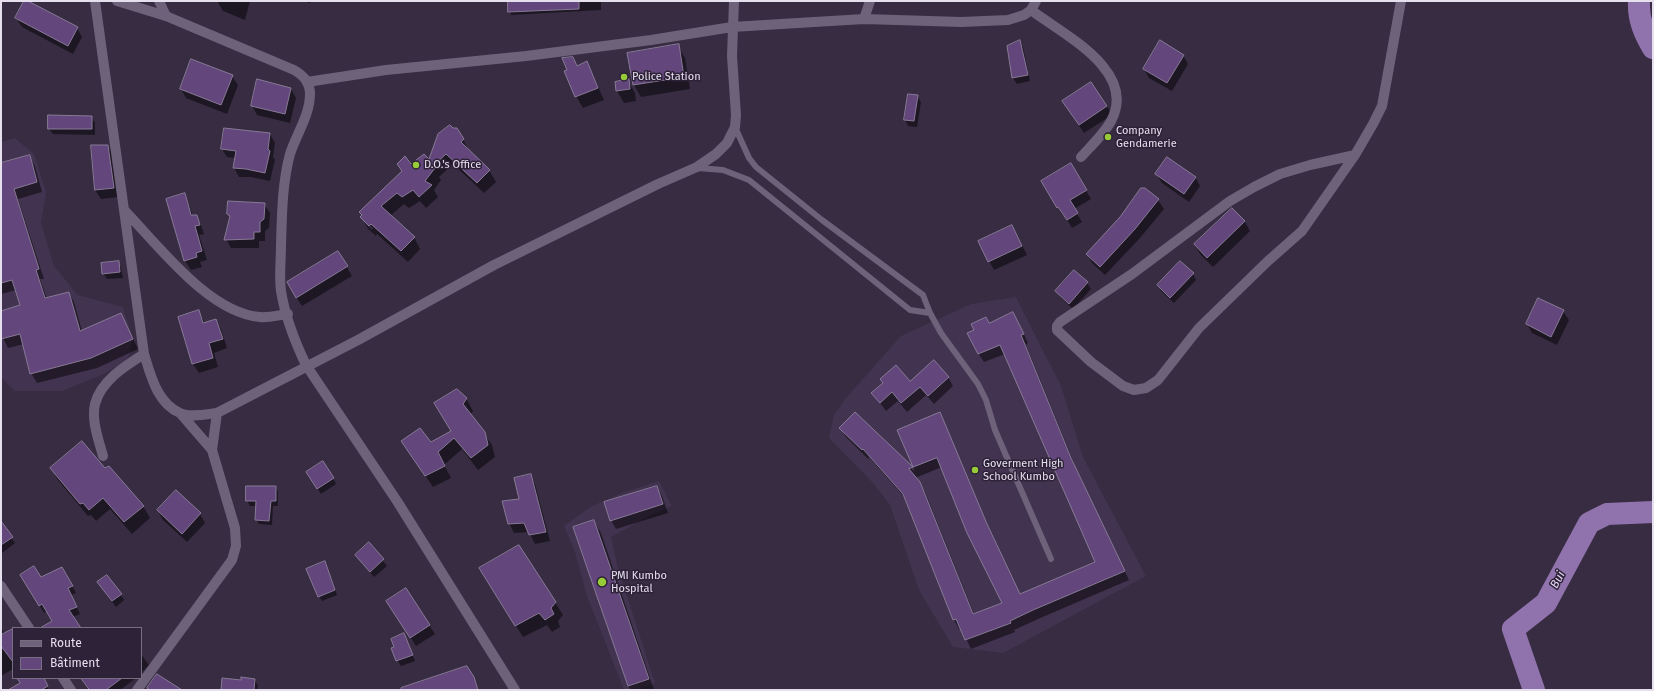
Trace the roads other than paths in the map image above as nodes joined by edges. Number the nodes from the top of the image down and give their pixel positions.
1 (95, 1) edge
2 (117, 1) edge
3 (159, 1) edge
4 (734, 1) edge
5 (870, 1) edge
6 (1036, 1) edge
7 (1401, 1) edge
8 (137, 4) edge
9 (1031, 10) junction
10 (166, 16) junction
11 (864, 19) junction
12 (732, 27) junction
13 (307, 82) junction
14 (735, 127) junction
15 (1355, 155) junction
16 (1081, 156) dead end
17 (696, 167) junction
18 (125, 211) junction
19 (288, 314) junction
20 (930, 314) junction
21 (144, 354) junction
22 (306, 365) junction
23 (217, 413) junction
24 (181, 414) junction
25 (212, 450) junction
26 (103, 456) dead end
27 (1051, 559) dead end
28 (1, 586) edge
29 (28, 627) edge
30 (64, 679) edge
31 (71, 690) edge
32 (137, 690) edge
33 (515, 690) edge

1 - 18 street
2 - 8 street
3 - 10 street
4 - 12 street
5 - 11 street
6 - 9 street
7 - 15 street
8 - 10 street
9 - 11 street
9 - 16 street
10 - 13 street
11 - 12 street
12 - 13 street
12 - 14 street
13 - 19 street
14 - 17 street
14 - 20 lane
15 - 15 street
17 - 20 lane
17 - 22 street
18 - 19 street
18 - 21 street
19 - 22 street
20 - 27 lane
21 - 24 street
21 - 26 street
22 - 23 street
22 - 33 street
23 - 24 street
23 - 25 street
24 - 25 street
25 - 32 street
28 - 29 street
30 - 31 street

